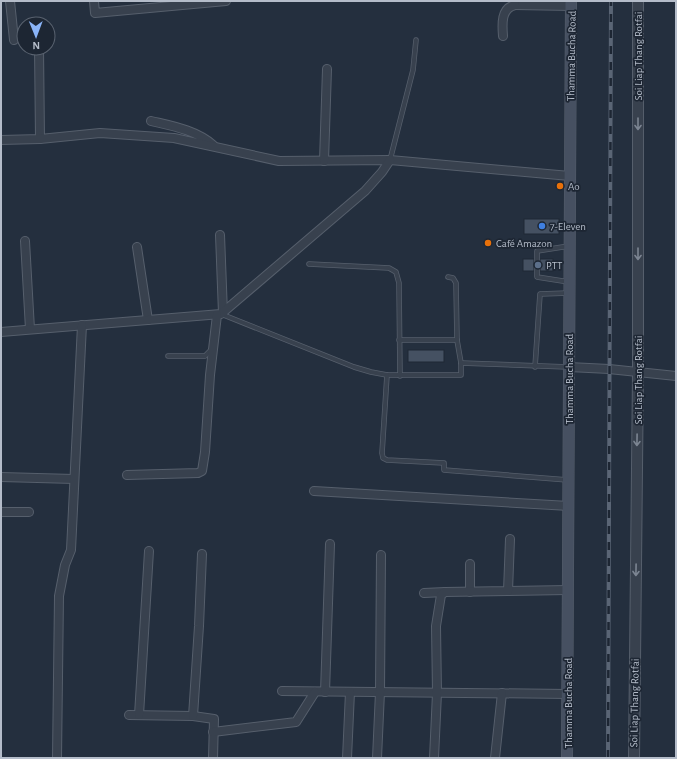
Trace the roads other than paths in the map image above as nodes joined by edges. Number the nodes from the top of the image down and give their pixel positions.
1 (10, 1) edge
2 (94, 1) edge
3 (226, 1) edge
4 (638, 1) edge
5 (515, 3) edge
6 (571, 4) edge
7 (503, 36) dead end
8 (14, 40) dead end
9 (416, 40) dead end
10 (39, 56) edge
11 (326, 69) dead end
12 (151, 122) dead end
13 (40, 139) junction
14 (1, 140) edge
15 (215, 147) junction
16 (390, 160) junction
17 (324, 161) junction
18 (570, 176) junction
19 (220, 235) dead end
20 (25, 241) dead end
21 (569, 246) junction
22 (137, 247) dead end
23 (309, 264) dead end
24 (448, 277) dead end
25 (569, 288) junction
26 (220, 314) junction
27 (148, 320) junction
28 (82, 325) junction
29 (30, 329) junction
30 (1, 332) edge
31 (399, 340) junction
32 (457, 340) junction
33 (213, 348) junction
34 (168, 356) dead end
35 (461, 363) junction
36 (536, 366) junction
37 (569, 368) junction
38 (638, 372) junction
39 (387, 375) junction
40 (400, 376) junction
41 (676, 376) edge
42 (127, 475) dead end
43 (1, 477) edge
44 (74, 479) junction
45 (569, 480) junction
46 (314, 491) dead end
47 (569, 506) junction
48 (1, 512) edge
49 (29, 512) dead end
50 (510, 539) dead end
51 (330, 544) dead end
52 (149, 551) dead end
53 (202, 554) dead end
54 (380, 555) dead end
55 (470, 564) dead end
56 (568, 590) junction
57 (508, 591) junction
58 (444, 592) junction
59 (470, 592) junction
60 (424, 593) dead end
61 (282, 692) dead end
62 (315, 692) junction
63 (325, 692) junction
64 (350, 692) junction
65 (380, 692) junction
66 (437, 693) junction
67 (502, 693) junction
68 (568, 694) junction
69 (129, 715) dead end
70 (139, 715) junction
71 (193, 716) junction
72 (213, 732) junction
73 (57, 758) edge
74 (213, 758) edge
75 (347, 758) edge
76 (377, 758) edge
77 (434, 758) edge
78 (495, 758) edge
79 (567, 758) edge
80 (634, 758) edge

1 - 8 street
2 - 3 street
4 -> 38 street, Soi Liap Thang Rotfai
5 - 6 street
5 - 7 street
6 - 18 main road, Thamma Bucha Road
9 - 16 lane
10 - 13 street
11 - 17 street
12 - 15 street
13 - 14 street
13 - 15 street
15 - 17 street
16 - 17 street
16 - 18 street
16 - 26 street
18 - 21 main road, Thamma Bucha Road
19 - 26 street
20 - 29 street
21 - 25 main road, Thamma Bucha Road
21 - 25 lane
22 - 27 street
23 - 31 lane
24 - 32 lane
25 - 36 lane
25 - 37 main road, Thamma Bucha Road
26 - 27 street
26 - 33 street
26 - 39 lane
27 - 28 street
28 - 29 street
28 - 44 street
29 - 30 street
31 - 32 lane
31 - 40 lane
32 - 35 lane
33 - 34 lane
33 - 42 street
35 - 36 lane
35 - 40 lane
36 - 37 lane
37 - 38 street
37 - 45 main road, Thamma Bucha Road
38 - 41 street
38 -> 80 street, Soi Liap Thang Rotfai
39 - 40 lane
39 - 45 lane
43 - 44 street
44 - 73 street
45 - 47 main road, Thamma Bucha Road
46 - 47 street
47 - 56 main road, Thamma Bucha Road
48 - 49 street
50 - 57 street
51 - 63 street
52 - 70 street
53 - 71 street
54 - 65 street
55 - 59 street
56 - 57 street
56 - 68 main road, Thamma Bucha Road
57 - 59 street
58 - 59 street
58 - 60 street
58 - 66 street
61 - 62 street
62 - 63 street
62 - 72 street
63 - 64 street
64 - 65 street
64 - 75 street
65 - 66 street
65 - 76 street
66 - 67 street
66 - 77 street
67 - 68 street
67 - 78 street
68 - 79 main road, Thamma Bucha Road
69 - 70 street
70 - 71 street
71 - 72 street
72 - 74 street

